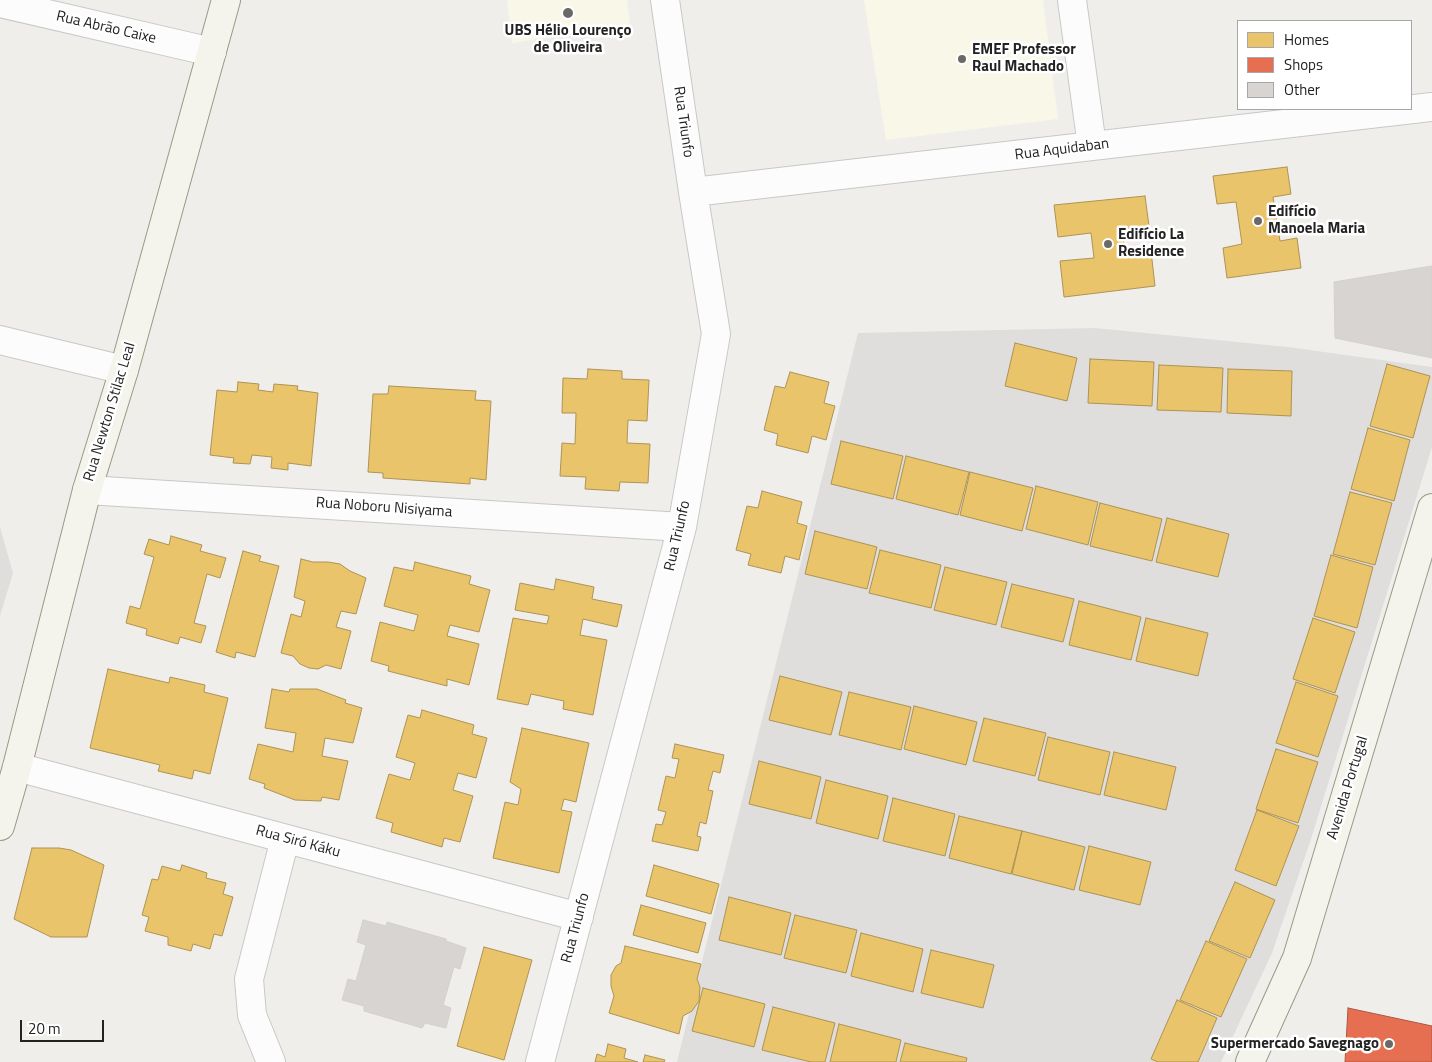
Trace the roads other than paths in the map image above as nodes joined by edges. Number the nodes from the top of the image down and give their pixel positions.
1 (226, 0) edge
2 (665, 0) edge
3 (1072, 0) edge
4 (0, 3) edge
5 (212, 52) junction
6 (1432, 107) edge
7 (1412, 109) edge
8 (1406, 110) edge
9 (1092, 146) junction
10 (693, 192) junction
11 (0, 340) edge
12 (124, 370) junction
13 (87, 490) junction
14 (1432, 508) edge
15 (682, 527) junction
16 (17, 767) junction
17 (0, 826) edge
18 (285, 839) junction
19 (579, 917) junction
20 (271, 1062) edge
21 (540, 1062) edge
22 (1250, 1062) edge

1 - 5 street, Rua Newton Stilac Leal
2 - 10 street, Rua Triunfo
3 - 9 street
4 - 5 street, Rua Abrão Caixe
5 - 12 street, Rua Newton Stilac Leal
6 - 7 street, Rua Aquidaban
8 - 9 street, Rua Aquidaban
9 - 10 street, Rua Aquidaban
10 - 15 street, Rua Triunfo
11 - 12 street
12 - 13 street, Rua Newton Stilac Leal
13 - 15 street, Rua Noboru Nisiyama
13 - 16 street, Rua Newton Stilac Leal
14 - 22 street, Avenida Portugal
15 - 19 street, Rua Triunfo
16 - 17 street, Rua Newton Stilac Leal
16 - 18 street, Rua Siró Káku
18 - 19 street, Rua Siró Káku
18 - 20 street
19 - 21 street, Rua Triunfo

